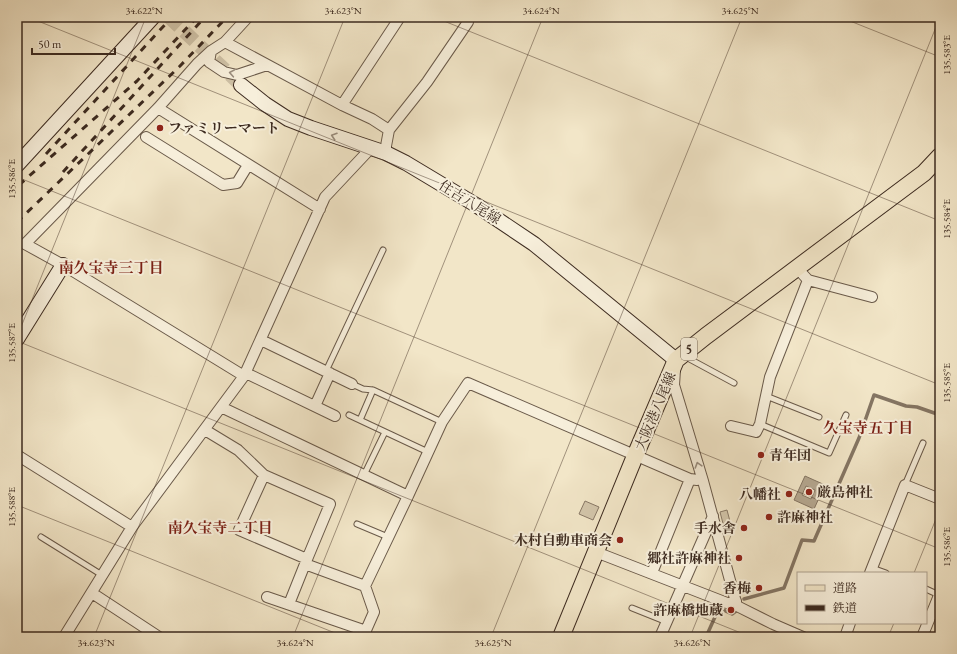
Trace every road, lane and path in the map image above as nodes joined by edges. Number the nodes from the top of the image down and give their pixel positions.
1 (153, 17) edge
2 (248, 17) edge
3 (400, 17) edge
4 (468, 22) dead end
5 (225, 42) junction
6 (211, 51) junction
7 (268, 65) junction
8 (241, 85) tunnel mouth
9 (342, 105) junction
10 (158, 108) junction
11 (389, 130) junction
12 (146, 137) dead end
13 (371, 148) junction
14 (386, 153) junction
15 (940, 156) edge
16 (17, 165) edge
17 (248, 165) junction
18 (320, 209) junction
19 (383, 250) dead end
20 (63, 265) junction
21 (797, 268) junction
22 (808, 280) junction
23 (872, 297) dead end
24 (17, 339) edge
25 (261, 340) junction
26 (679, 358) junction
27 (328, 372) junction
28 (245, 374) junction
29 (734, 383) dead end
30 (352, 384) joint
31 (373, 390) junction
32 (766, 396) junction
33 (314, 406) junction
34 (221, 407) junction
35 (846, 415) dead end
36 (335, 416) dead end
37 (349, 416) dead end
38 (819, 417) dead end
39 (360, 420) junction
40 (442, 422) junction
41 (760, 424) junction
42 (731, 426) dead end
43 (205, 430) junction
44 (385, 432) junction
45 (924, 443) dead end
46 (428, 452) junction
47 (17, 455) edge
48 (635, 456) junction
49 (264, 475) junction
50 (364, 475) junction
51 (690, 479) junction
52 (703, 481) junction
53 (905, 485) junction
54 (408, 496) junction
55 (940, 499) edge
56 (712, 516) junction
57 (357, 524) dead end
58 (132, 527) junction
59 (41, 537) dead end
60 (388, 538) junction
61 (601, 554) dead end
62 (306, 562) junction
63 (871, 570) edge
64 (881, 572) edge
65 (652, 573) junction
66 (102, 575) junction
67 (365, 586) junction
68 (682, 587) junction
69 (927, 589) edge
70 (92, 592) junction
71 (940, 594) edge
72 (266, 597) dead end
73 (736, 601) junction
74 (289, 604) junction
75 (632, 608) dead end
76 (667, 622) junction
77 (850, 624) edge
78 (365, 634) edge
79 (64, 637) edge
80 (159, 637) edge
81 (561, 637) edge
82 (660, 637) edge
83 (803, 637) edge
84 (845, 637) edge
85 (922, 637) edge

1 - 16 main road
2 - 5 street
3 - 9 street
4 - 11 street
5 - 6 street
5 - 7 street
7 -> 6 street
6 - 10 street
7 - 9 street
13 -> 8 main road, 住吉八尾線
9 - 11 street
10 - 17 street
10 - 20 street
11 - 14 street
12 - 17 street
13 - 14 main road, 住吉八尾線
13 - 18 street
14 - 26 main road, 住吉八尾線
15 - 21 main road, 大阪港八尾線 / 5
17 - 18 street
18 - 25 street
19 - 27 lane
20 - 24 main road
20 - 28 street
21 - 22 street
21 - 26 main road, 大阪港八尾線 / 5
22 - 23 street
22 - 32 street
25 - 27 street
25 - 28 street
26 - 29 lane
26 - 48 main road, 大阪港八尾線 / 5
52 -> 26 street
27 - 30 street
27 - 33 street
28 - 33 street
28 - 34 street
30 - 31 lane
31 - 39 lane
31 - 40 lane
32 - 38 lane
32 - 41 street
33 - 36 street
34 - 43 street
34 - 50 street
35 - 41 lane
37 - 39 lane
39 - 44 lane
40 - 46 street
40 - 48 street
41 - 42 street
43 - 49 street
43 - 58 street
44 - 46 lane
44 - 50 lane
45 - 53 lane
46 - 54 street
47 - 58 street
48 - 51 street
48 - 81 main road, 大阪港八尾線 / 5
49 - 62 street
49 - 62 street
50 - 54 street
51 - 52 street
51 - 65 street
52 - 56 street
53 - 55 street
53 - 63 street
54 - 60 street
56 - 68 street
56 - 73 street
57 - 60 lane
58 - 66 street
59 - 66 lane
60 - 67 street
61 - 65 street
62 - 67 street
62 - 74 street
63 - 64 lane
65 - 68 street
66 - 70 street
67 - 78 street
68 - 73 street
68 - 76 street
69 - 71 lane
70 - 79 street
70 - 80 street
71 - 85 street
72 - 74 street
73 - 83 street
74 - 78 street
75 - 76 lane
76 - 82 street
77 - 84 street

